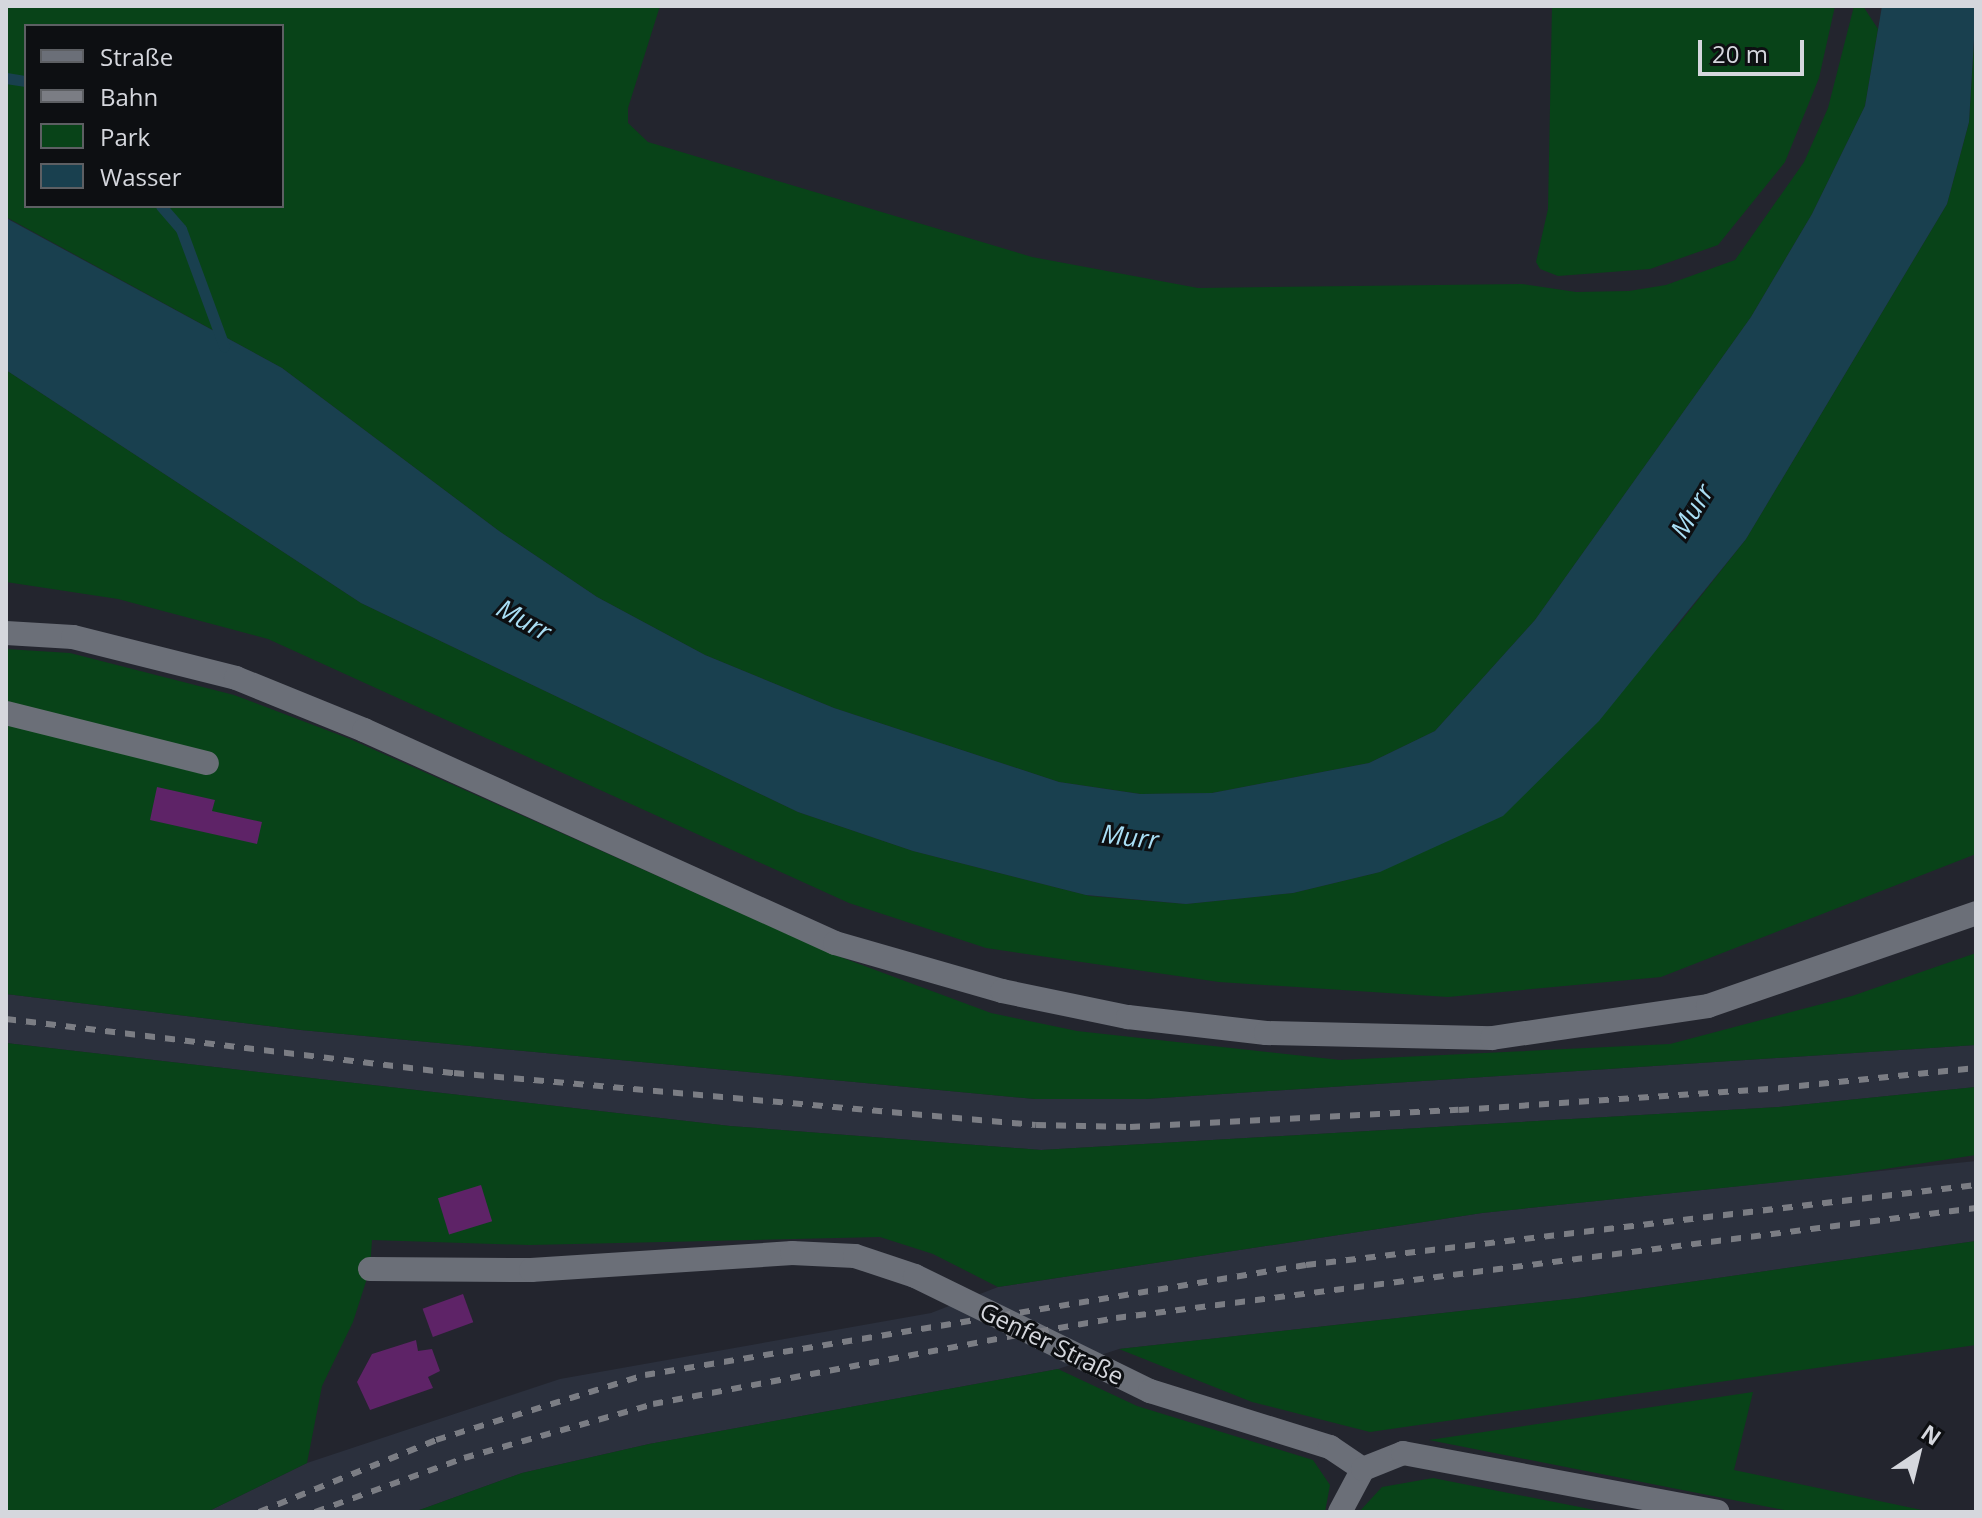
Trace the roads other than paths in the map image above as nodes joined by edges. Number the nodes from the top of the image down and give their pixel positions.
1 (6, 633) edge
2 (6, 713) edge
3 (207, 763) dead end
4 (1976, 913) edge
5 (370, 1269) dead end
6 (1363, 1469) junction
7 (1340, 1512) edge
8 (1718, 1512) edge

1 - 4 street
2 - 3 street
5 - 6 street, Genfer Straße
6 - 7 street
6 - 8 street

